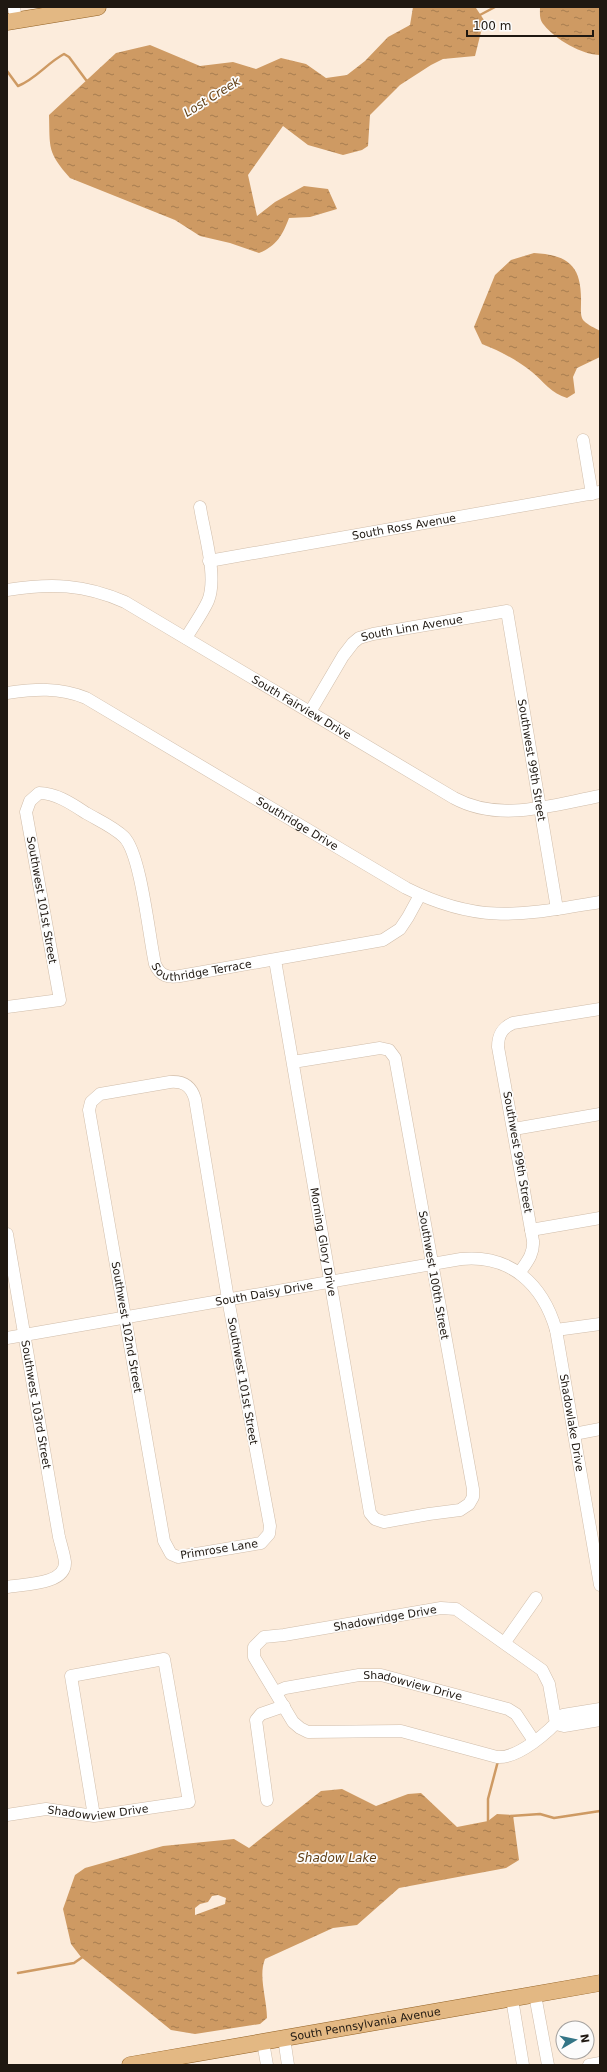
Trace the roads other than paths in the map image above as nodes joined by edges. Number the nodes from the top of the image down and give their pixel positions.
1 (98, 7) edge
2 (18, 15) edge
3 (583, 440) dead end
4 (596, 493) edge
5 (200, 507) dead end
6 (209, 561) junction
7 (7, 590) edge
8 (507, 611) joint
9 (186, 638) junction
10 (7, 693) edge
11 (310, 712) junction
12 (600, 796) edge
13 (30, 801) joint
14 (539, 807) junction
15 (420, 895) junction
16 (600, 902) edge
17 (557, 909) junction
18 (275, 960) junction
19 (7, 1007) edge
20 (600, 1008) edge
21 (293, 1062) junction
22 (92, 1099) joint
23 (600, 1114) edge
24 (514, 1129) junction
25 (600, 1218) edge
26 (532, 1230) junction
27 (7, 1234) edge
28 (432, 1264) junction
29 (520, 1272) junction
30 (330, 1281) junction
31 (228, 1299) junction
32 (126, 1318) junction
33 (600, 1324) edge
34 (556, 1330) junction
35 (24, 1335) junction
36 (7, 1338) edge
37 (600, 1429) edge
38 (574, 1434) junction
39 (377, 1521) joint
40 (596, 1535) edge
41 (266, 1539) joint
42 (171, 1554) joint
43 (600, 1585) edge
44 (7, 1587) edge
45 (536, 1598) dead end
46 (505, 1642) junction
47 (276, 1692) junction
48 (284, 1706) junction
49 (600, 1709) edge
50 (600, 1720) edge
51 (556, 1724) junction
52 (534, 1741) junction
53 (267, 1800) dead end
54 (7, 1816) edge
55 (94, 1816) junction
56 (600, 1983) edge
57 (535, 1995) junction
58 (512, 1999) junction
59 (284, 2038) junction
60 (263, 2042) junction
61 (600, 2063) edge
62 (130, 2065) edge
63 (267, 2065) edge
64 (288, 2065) edge
65 (523, 2065) edge
66 (548, 2065) edge
67 (589, 2065) edge

1 - 2 main road
3 - 4 street
4 - 6 street, South Ross Avenue
5 - 6 street
6 - 9 street
7 - 9 street, South Fairview Drive
8 - 11 street, South Linn Avenue
8 - 14 street, Southwest 99th Street
9 - 11 street, South Fairview Drive
10 - 15 street, Southridge Drive
11 - 14 street, South Fairview Drive
12 - 14 street, South Fairview Drive
13 - 18 street, Southridge Terrace
13 - 19 street, Southwest 101st Street
14 - 17 street, Southwest 99th Street
15 - 17 street, Southridge Drive
15 - 18 street, Southridge Terrace
16 - 17 street, Southridge Drive
18 - 21 street, Morning Glory Drive
20 - 24 street, Southwest 99th Street
21 - 28 street, Southwest 100th Street
21 - 30 street, Morning Glory Drive
22 - 31 street, Southwest 101st Street
22 - 32 street, Southwest 102nd Street
23 - 24 street
24 - 26 street, Southwest 99th Street
25 - 26 street
26 - 29 street, Southwest 99th Street
27 - 35 street, Southwest 103rd Street
28 - 29 street, South Daisy Drive
28 - 30 street, South Daisy Drive
28 - 39 street, Southwest 100th Street
29 - 34 street, Shadowlake Drive
30 - 31 street, South Daisy Drive
30 - 39 street, Morning Glory Drive
31 - 32 street, South Daisy Drive
31 - 41 street, Southwest 101st Street
32 - 35 street, South Daisy Drive
32 - 42 street, Southwest 102nd Street
33 - 34 street
34 - 38 street, Shadowlake Drive
35 - 36 street, South Daisy Drive
35 - 44 street, Southwest 103rd Street
37 - 38 street
38 - 40 street, Shadowlake Drive
40 - 43 street, Shadowlake Drive
41 - 42 street, Primrose Lane
45 - 46 street
46 - 47 street, Shadowridge Drive
46 - 51 street, Shadowridge Drive
47 - 48 street
47 - 52 street, Shadowview Drive
48 - 52 street
48 - 53 street
49 - 51 street
50 - 51 street
51 - 52 street
54 - 55 street, Shadowview Drive
55 - 55 street, Shadowview Drive
56 - 57 main road, South Pennsylvania Avenue
57 - 58 main road, South Pennsylvania Avenue
57 - 66 street
58 - 59 main road, South Pennsylvania Avenue
58 - 65 street
59 - 60 main road, South Pennsylvania Avenue
59 - 64 street
60 - 62 main road, South Pennsylvania Avenue
60 - 63 street
61 - 67 street

